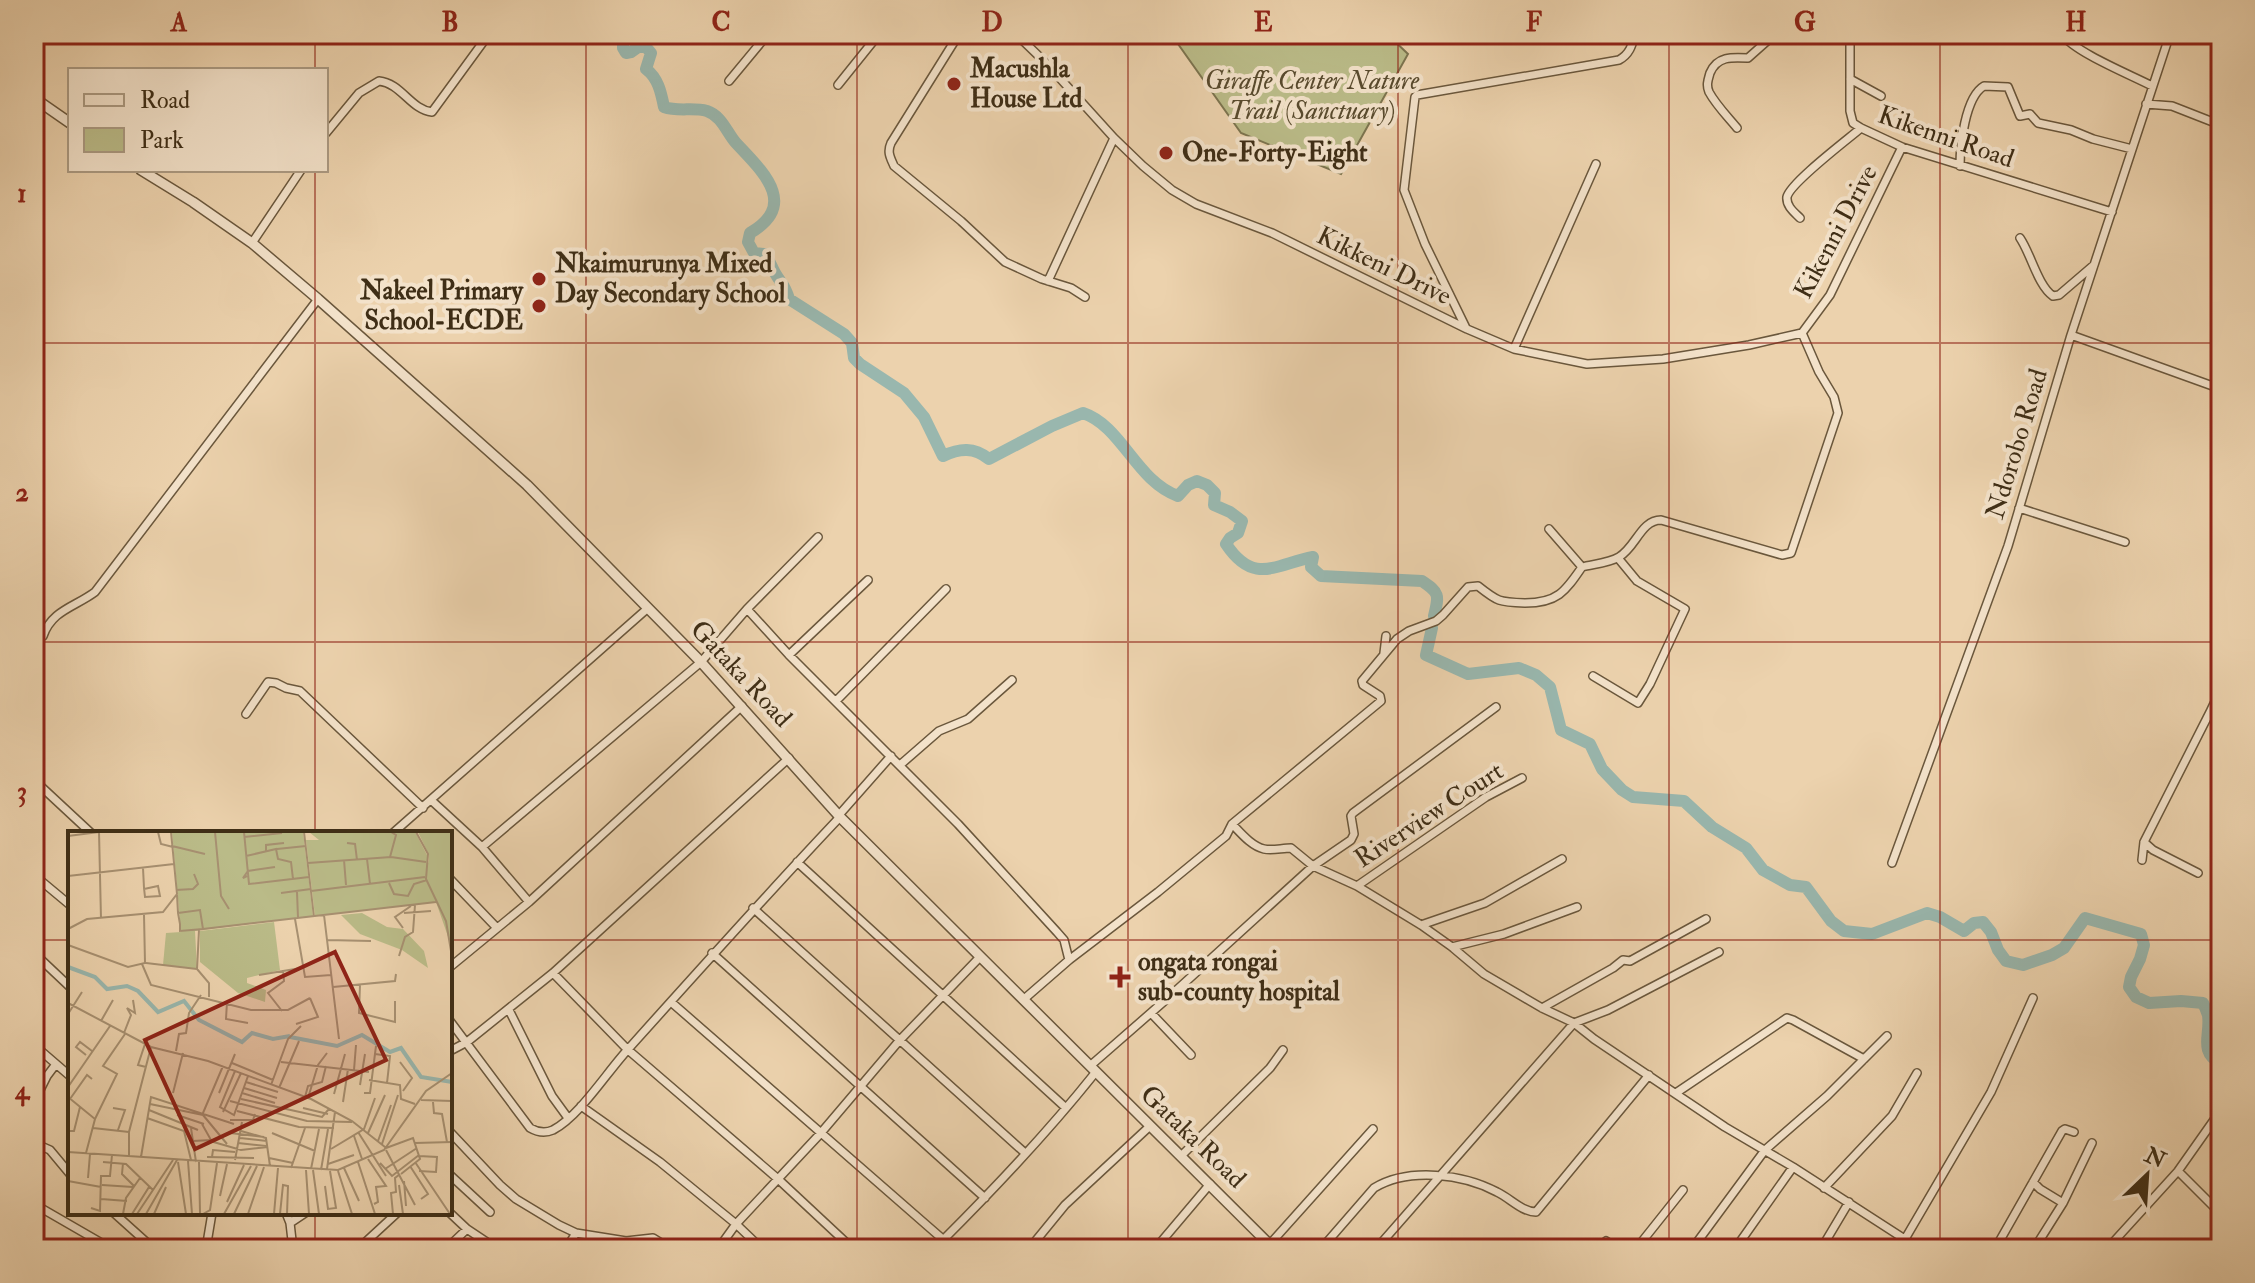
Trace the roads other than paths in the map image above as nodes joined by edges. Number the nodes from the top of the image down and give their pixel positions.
1 (489, 34) edge
2 (768, 34) edge
3 (879, 34) edge
4 (959, 34) edge
5 (1016, 34) edge
6 (1635, 34) edge
7 (1775, 34) edge
8 (1850, 34) edge
9 (2062, 34) edge
10 (2170, 34) edge
11 (1850, 79) junction
12 (729, 81) dead end
13 (838, 85) dead end
14 (2152, 86) junction
15 (1881, 96) dead end
16 (34, 98) edge
17 (2146, 104) junction
18 (68, 122) edge
19 (1737, 128) dead end
20 (1861, 128) junction
21 (328, 131) edge
22 (2217, 132) dead end
23 (1114, 138) junction
24 (1902, 147) junction
25 (2132, 149) junction
26 (1596, 164) dead end
27 (1960, 166) junction
28 (144, 172) edge
29 (300, 172) edge
30 (2112, 212) junction
31 (1800, 218) dead end
32 (2020, 238) dead end
33 (252, 243) junction
34 (2096, 263) junction
35 (1048, 281) junction
36 (1085, 297) dead end
37 (318, 299) junction
38 (1467, 329) junction
39 (1802, 333) junction
40 (2071, 335) junction
41 (1514, 349) junction
42 (2221, 389) edge
43 (2019, 508) junction
44 (1549, 529) dead end
45 (818, 537) dead end
46 (2125, 542) dead end
47 (1618, 558) junction
48 (1582, 567) junction
49 (868, 580) dead end
50 (946, 589) dead end
51 (648, 608) junction
52 (747, 609) junction
53 (43, 636) dead end
54 (1386, 636) dead end
55 (789, 655) junction
56 (1383, 655) junction
57 (701, 662) junction
58 (1593, 676) dead end
59 (1012, 680) dead end
60 (2221, 689) edge
61 (836, 701) junction
62 (742, 706) junction
63 (1496, 707) dead end
64 (2211, 710) junction
65 (246, 714) dead end
66 (2221, 719) edge
67 (891, 756) junction
68 (789, 758) junction
69 (900, 765) junction
70 (1522, 778) dead end
71 (34, 780) edge
72 (431, 800) junction
73 (423, 808) junction
74 (840, 816) junction
75 (1232, 824) junction
76 (89, 831) edge
77 (400, 831) edge
78 (2144, 842) junction
79 (482, 847) junction
80 (1562, 859) dead end
81 (2142, 860) dead end
82 (797, 862) junction
83 (1892, 863) dead end
84 (1313, 866) junction
85 (2198, 873) dead end
86 (34, 875) edge
87 (452, 881) edge
88 (1357, 886) junction
89 (529, 902) junction
90 (68, 903) edge
91 (1577, 907) dead end
92 (753, 908) junction
93 (1706, 919) dead end
94 (1421, 925) junction
95 (497, 928) junction
96 (1452, 947) junction
97 (1719, 952) dead end
98 (34, 953) edge
99 (712, 953) junction
100 (979, 958) junction
101 (1069, 960) junction
102 (452, 965) edge
103 (553, 973) junction
104 (68, 985) edge
105 (944, 996) junction
106 (2033, 998) dead end
107 (1023, 1000) junction
108 (671, 1002) junction
109 (1542, 1008) junction
110 (509, 1010) junction
111 (1151, 1013) junction
112 (452, 1023) edge
113 (1574, 1023) junction
114 (1887, 1036) dead end
115 (899, 1041) junction
116 (467, 1042) junction
117 (34, 1045) edge
118 (627, 1049) junction
119 (452, 1050) edge
120 (1283, 1050) dead end
121 (1191, 1055) dead end
122 (1864, 1059) junction
123 (56, 1064) junction
124 (1092, 1070) junction
125 (1917, 1073) dead end
126 (68, 1074) edge
127 (1649, 1075) junction
128 (860, 1087) junction
129 (1676, 1093) junction
130 (34, 1102) edge
131 (581, 1106) junction
132 (1066, 1108) junction
133 (2221, 1110) edge
134 (568, 1118) junction
135 (1150, 1126) junction
136 (1373, 1129) dead end
137 (2074, 1132) dead end
138 (452, 1134) edge
139 (820, 1134) junction
140 (34, 1143) edge
141 (2092, 1143) dead end
142 (1765, 1150) junction
143 (1025, 1153) junction
144 (1181, 1156) junction
145 (1793, 1167) junction
146 (68, 1171) edge
147 (2178, 1171) junction
148 (1442, 1174) junction
149 (452, 1177) edge
150 (778, 1179) junction
151 (2033, 1182) junction
152 (1210, 1184) junction
153 (1824, 1188) junction
154 (1683, 1190) dead end
155 (985, 1198) junction
156 (1849, 1202) junction
157 (2063, 1203) junction
158 (34, 1204) edge
159 (2221, 1211) edge
160 (490, 1212) dead end
161 (116, 1215) edge
162 (212, 1215) edge
163 (287, 1215) edge
164 (302, 1215) edge
165 (395, 1215) edge
166 (452, 1215) edge
167 (290, 1223) junction
168 (736, 1224) junction
169 (467, 1229) junction
170 (576, 1233) junction
171 (483, 1239) junction
172 (1905, 1239) junction
173 (943, 1240) junction
174 (1271, 1247) edge
175 (111, 1249) edge
176 (154, 1249) edge
177 (206, 1249) edge
178 (293, 1249) edge
179 (358, 1249) edge
180 (446, 1249) edge
181 (478, 1249) edge
182 (497, 1249) edge
183 (566, 1249) edge
184 (671, 1249) edge
185 (718, 1249) edge
186 (762, 1249) edge
187 (853, 1249) edge
188 (954, 1249) edge
189 (1029, 1249) edge
190 (1155, 1249) edge
191 (1321, 1249) edge
192 (1376, 1249) edge
193 (1598, 1249) edge
194 (1618, 1249) edge
195 (1636, 1249) edge
196 (1692, 1249) edge
197 (1735, 1249) edge
198 (1821, 1249) edge
199 (1920, 1249) edge
200 (1995, 1249) edge
201 (2034, 1249) edge
202 (2107, 1249) edge

1 - 21 street
2 - 12 street
3 - 13 street
4 - 35 street
5 - 23 street, Kikkeni Drive
6 - 38 street
7 - 19 street
8 - 11 street, Kikenni Road
9 - 14 street
10 - 14 street, Ndorobo Road
11 - 15 street
11 - 20 street, Kikenni Road
14 - 17 street, Ndorobo Road
16 - 18 street
17 - 22 street
17 - 25 street, Ndorobo Road
20 - 24 street, Kikenni Road
20 - 31 street
23 - 35 street
23 - 38 street, Kikkeni Drive
24 - 27 street, Kikenni Road
24 - 39 street, Kikenni Drive
25 - 27 street
25 - 30 street, Ndorobo Road
26 - 41 street
27 - 30 street, Kikenni Road
28 - 33 street, Gataka Road
29 - 33 street
30 - 34 street, Ndorobo Road
32 - 34 street
33 - 37 street, Gataka Road
34 - 40 street, Ndorobo Road
35 - 36 street
37 - 51 street, Gataka Road
37 - 53 street
38 - 41 street, Kikkeni Drive
39 - 41 street, Kikkeni Drive
39 - 47 street
40 - 42 street
40 - 43 street, Ndorobo Road
43 - 46 street
43 - 83 street, Ndorobo Road
44 - 48 street
45 - 52 street
47 - 48 street
47 - 58 street
48 - 56 street
49 - 55 street
50 - 61 street
51 - 57 street, Gataka Road
51 - 72 street
52 - 55 street
52 - 57 street
54 - 56 street
55 - 61 street
56 - 75 street
57 - 62 street, Gataka Road
57 - 79 street
59 - 69 street
60 - 64 street
61 - 67 street
62 - 68 street, Gataka Road
62 - 89 street
63 - 84 street
64 - 66 street
64 - 78 street
65 - 73 street
67 - 69 street
67 - 74 street
68 - 74 street, Gataka Road
68 - 103 street
69 - 101 street
70 - 88 street, Riverview Court
71 - 76 street
72 - 73 street
72 - 79 street
73 - 77 street
74 - 82 street
74 - 100 street, Gataka Road
75 - 84 street
75 - 101 street
78 - 81 street
78 - 85 street
79 - 89 street
80 - 94 street
82 - 92 street
82 - 105 street
84 - 88 street
84 - 111 street
86 - 90 street
87 - 95 street
88 - 94 street
89 - 95 street
91 - 96 street
92 - 99 street
92 - 115 street
93 - 109 street
94 - 96 street
95 - 102 street
96 - 109 street
97 - 113 street
98 - 104 street
99 - 108 street
99 - 128 street
100 - 105 street
100 - 107 street, Gataka Road
101 - 107 street
103 - 110 street
103 - 118 street
105 - 115 street
105 - 132 street
106 - 172 street
107 - 124 street, Gataka Road
108 - 118 street
108 - 139 street
109 - 113 street
110 - 116 street
110 - 134 street
111 - 121 street
111 - 124 street
112 - 116 street
113 - 127 street
113 - 148 street
114 - 122 street
115 - 128 street
115 - 143 street
116 - 119 street
116 - 134 street
117 - 123 street
118 - 131 street
118 - 150 street
120 - 144 street
122 - 129 street
122 - 142 street
123 - 126 street
123 - 130 street
124 - 132 street
124 - 135 street, Gataka Road
125 - 153 street
127 - 129 street
127 - 148 street
128 - 139 street
128 - 155 street
129 - 142 street
131 - 134 street
131 - 168 street
132 - 143 street
133 - 147 street
135 - 144 street, Gataka Road
135 - 189 street
136 - 174 street
137 - 151 street
138 - 170 street
139 - 150 street
139 - 173 street
140 - 146 street
141 - 157 street
142 - 145 street
142 - 196 street
143 - 155 street
144 - 152 street, Gataka Road
145 - 153 street
145 - 197 street
147 - 159 street
147 - 202 street
148 - 191 street
148 - 192 street
149 - 160 street
150 - 168 street
150 - 187 street
151 - 157 street
151 - 200 street
152 - 174 street, Gataka Road
152 - 190 street
153 - 156 street
154 - 195 street
155 - 173 street
156 - 172 street
156 - 198 street
157 - 201 street
158 - 175 street
161 - 176 street
162 - 177 street
163 - 167 street
164 - 167 street
165 - 179 street
166 - 169 street
167 - 178 street
168 - 185 street
168 - 186 street
169 - 171 street
169 - 180 street
170 - 183 street
170 - 184 street
171 - 181 street
171 - 182 street
172 - 199 street
173 - 188 street
193 - 194 street

